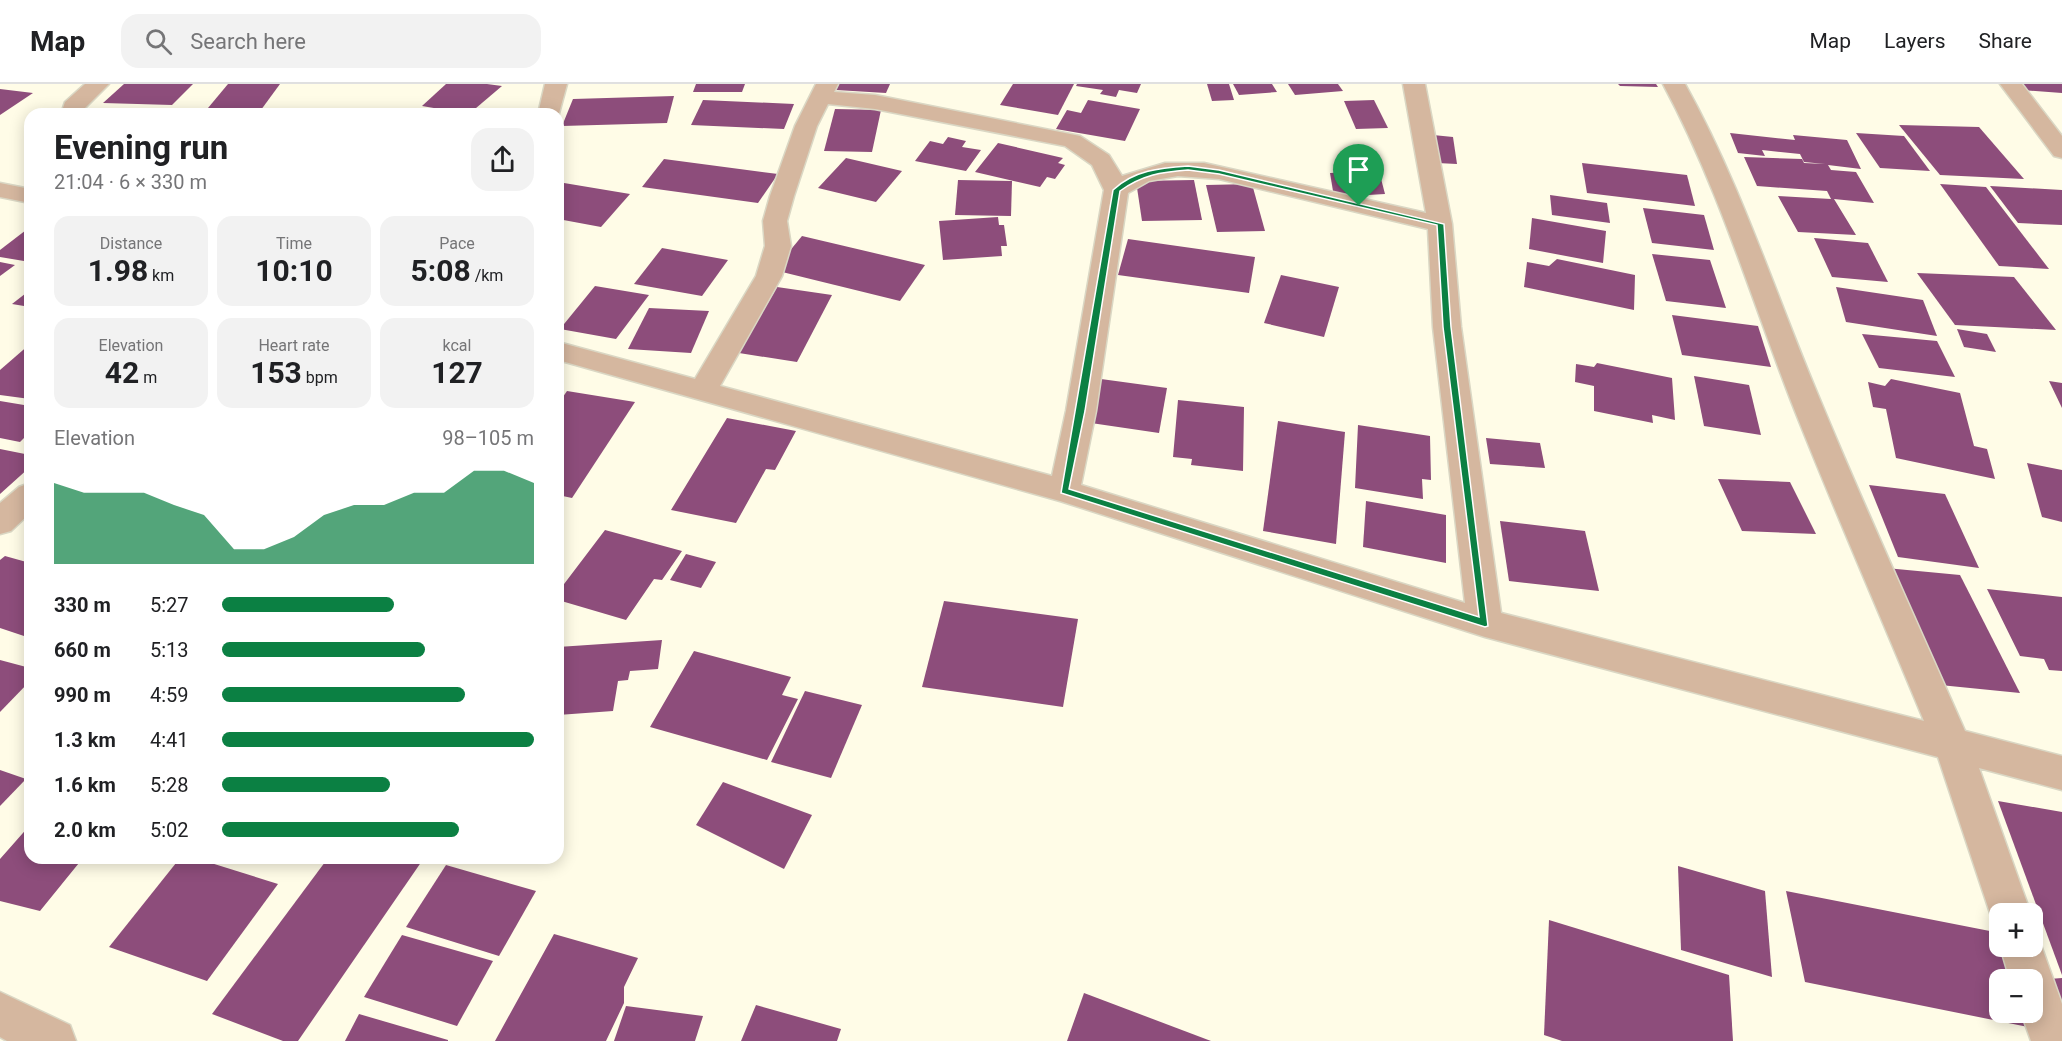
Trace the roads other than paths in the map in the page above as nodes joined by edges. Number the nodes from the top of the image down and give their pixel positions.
1 (98, 84) edge
2 (556, 84) edge
3 (1414, 84) edge
4 (1674, 84) edge
5 (2011, 84) edge
6 (824, 91) edge
7 (73, 108) edge
8 (550, 108) edge
9 (1080, 146) junction
10 (2062, 151) edge
11 (1188, 168) junction
12 (0, 190) edge
13 (1116, 190) junction
14 (24, 195) edge
15 (1440, 224) junction
16 (564, 353) edge
17 (703, 391) junction
18 (1064, 491) junction
19 (24, 500) edge
20 (0, 522) edge
21 (1485, 623) junction
22 (1953, 746) junction
23 (2062, 773) edge
24 (2006, 903) edge
25 (2043, 1012) edge
26 (0, 1014) edge
27 (54, 1041) edge
28 (2053, 1041) edge

1 - 7 street
2 - 8 street
3 - 15 street
4 - 22 street
5 - 10 street
6 - 9 street
6 - 17 street
9 - 11 street
9 - 13 street
11 - 13 street
11 - 15 street
12 - 14 street
13 - 18 street
15 - 21 street
16 - 17 street
17 - 18 street
18 - 21 street
19 - 20 street
21 - 22 street
22 - 23 street
22 - 24 street
25 - 28 street
26 - 27 street

